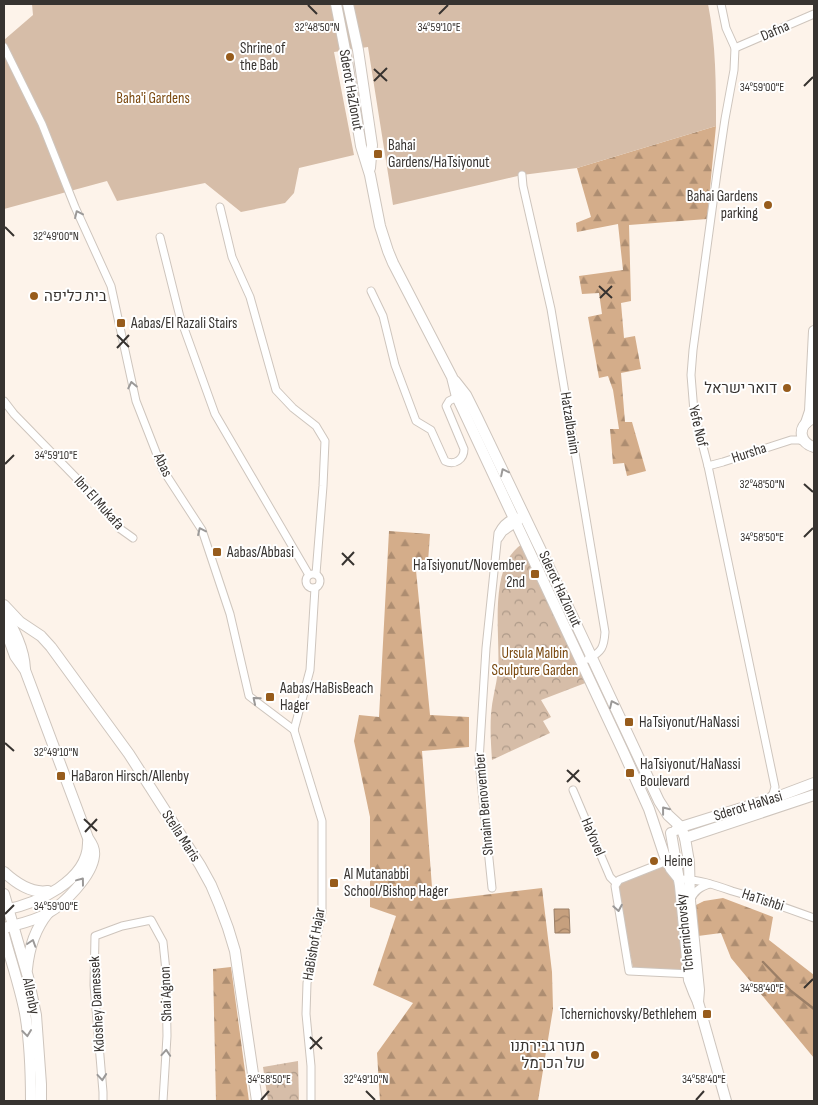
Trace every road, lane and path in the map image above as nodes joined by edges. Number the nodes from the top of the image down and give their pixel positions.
1 (336, 4) edge
2 (348, 4) edge
3 (721, 4) edge
4 (814, 14) edge
5 (4, 46) edge
6 (735, 48) junction
7 (370, 175) junction
8 (522, 175) dead end
9 (220, 207) dead end
10 (160, 237) dead end
11 (371, 291) dead end
12 (814, 331) edge
13 (452, 377) junction
14 (457, 397) junction
15 (4, 401) edge
16 (808, 423) edge
17 (791, 440) junction
18 (811, 447) edge
19 (708, 466) junction
20 (525, 516) junction
21 (515, 521) junction
22 (133, 538) dead end
23 (312, 575) junction
24 (315, 588) junction
25 (4, 605) edge
26 (4, 612) edge
27 (9, 632) edge
28 (38, 634) junction
29 (23, 654) junction
30 (587, 660) junction
31 (24, 670) junction
32 (294, 730) junction
33 (814, 783) edge
34 (775, 787) junction
35 (573, 790) dead end
36 (786, 794) junction
37 (814, 795) edge
38 (767, 800) junction
39 (649, 809) junction
40 (681, 826) junction
41 (708, 831) junction
42 (671, 833) junction
43 (88, 838) junction
44 (686, 838) junction
45 (665, 857) junction
46 (689, 862) junction
47 (4, 872) edge
48 (684, 879) junction
49 (616, 883) junction
50 (710, 884) junction
51 (492, 888) dead end
52 (54, 890) junction
53 (4, 894) edge
54 (690, 901) junction
55 (6, 909) edge
56 (49, 912) junction
57 (814, 918) edge
58 (122, 926) joint
59 (8, 927) edge
60 (4, 935) edge
61 (4, 956) edge
62 (13, 968) junction
63 (692, 971) junction
64 (28, 977) junction
65 (31, 1101) edge
66 (41, 1101) edge
67 (103, 1101) edge
68 (163, 1101) edge
69 (257, 1101) edge
70 (311, 1101) edge
71 (727, 1101) edge

1 - 7 street, Sderot HaZionut
2 - 7 street, Sderot HaZionut
3 - 6 street, Yefe Nof
4 - 6 street, Dafna
32 -> 5 street, Abas
6 - 19 street, Yefe Nof
7 - 13 street, Sderot HaZionut
8 - 30 street, Hatzalbanim
9 - 23 street
10 - 23 street
11 - 14 street
12 - 16 street
13 - 14 street, Sderot HaZionut
20 -> 13 street, Sderot HaZionut
14 - 21 street, Sderot HaZionut
15 - 22 street, Ibn El Mukafa
16 - 17 street, Hursha
16 - 18 street
17 - 18 street, Hursha
17 - 19 street, Hursha
19 - 34 street, Yefe Nof
20 - 21 street
20 - 30 street, Sderot HaZionut
21 - 30 street, Sderot HaZionut
21 - 51 street, Shnaim Benovember
23 - 24 street
23 - 24 street
24 - 32 street
25 - 28 street, Stella Maris
26 - 27 street
27 - 28 street
27 - 29 street
27 - 31 street
28 - 29 street
28 - 69 street, Stella Maris
29 - 31 street
30 - 39 street, Sderot HaZionut
40 -> 30 street, Sderot HaZionut
31 - 43 street
32 - 70 street, HaBishof Hajar
33 - 36 street, Sderot HaNasi
34 - 36 street
34 - 38 street
35 - 49 street, HaYovel
36 - 38 street, Sderot HaNasi
37 - 41 street, Sderot HaNasi
38 - 40 street, Sderot HaNasi
39 - 42 street
39 - 45 street, Tchernichovsky
40 - 42 street, Sderot HaNasi
40 - 44 street, Tchernichovsky
41 - 44 street, Sderot HaNasi
41 - 46 street
42 - 44 street
42 - 48 street
43 - 52 street
56 -> 43 street
44 - 46 street, Tchernichovsky
45 - 48 street, Tchernichovsky
45 - 49 street
46 - 48 street, Tchernichovsky
47 - 52 street
48 - 50 street, HaTishbi
48 - 54 street, Tchernichovsky
48 - 63 street, Tchernichovsky
49 -> 63 street
50 - 54 street
50 - 57 street, HaTishbi
52 - 55 street
53 - 55 street, Allenby
54 - 63 street, Tchernichovsky
55 - 59 street, Allenby
56 - 59 street
64 -> 56 street
58 -> 67 street, Kdoshey Damessek
68 -> 58 street, Shai Agnon
59 - 64 street, Allenby
60 - 62 street, Allenby
61 - 62 street
62 -> 65 street, Allenby
63 - 71 street, Tchernichovsky
64 - 66 street, Allenby

